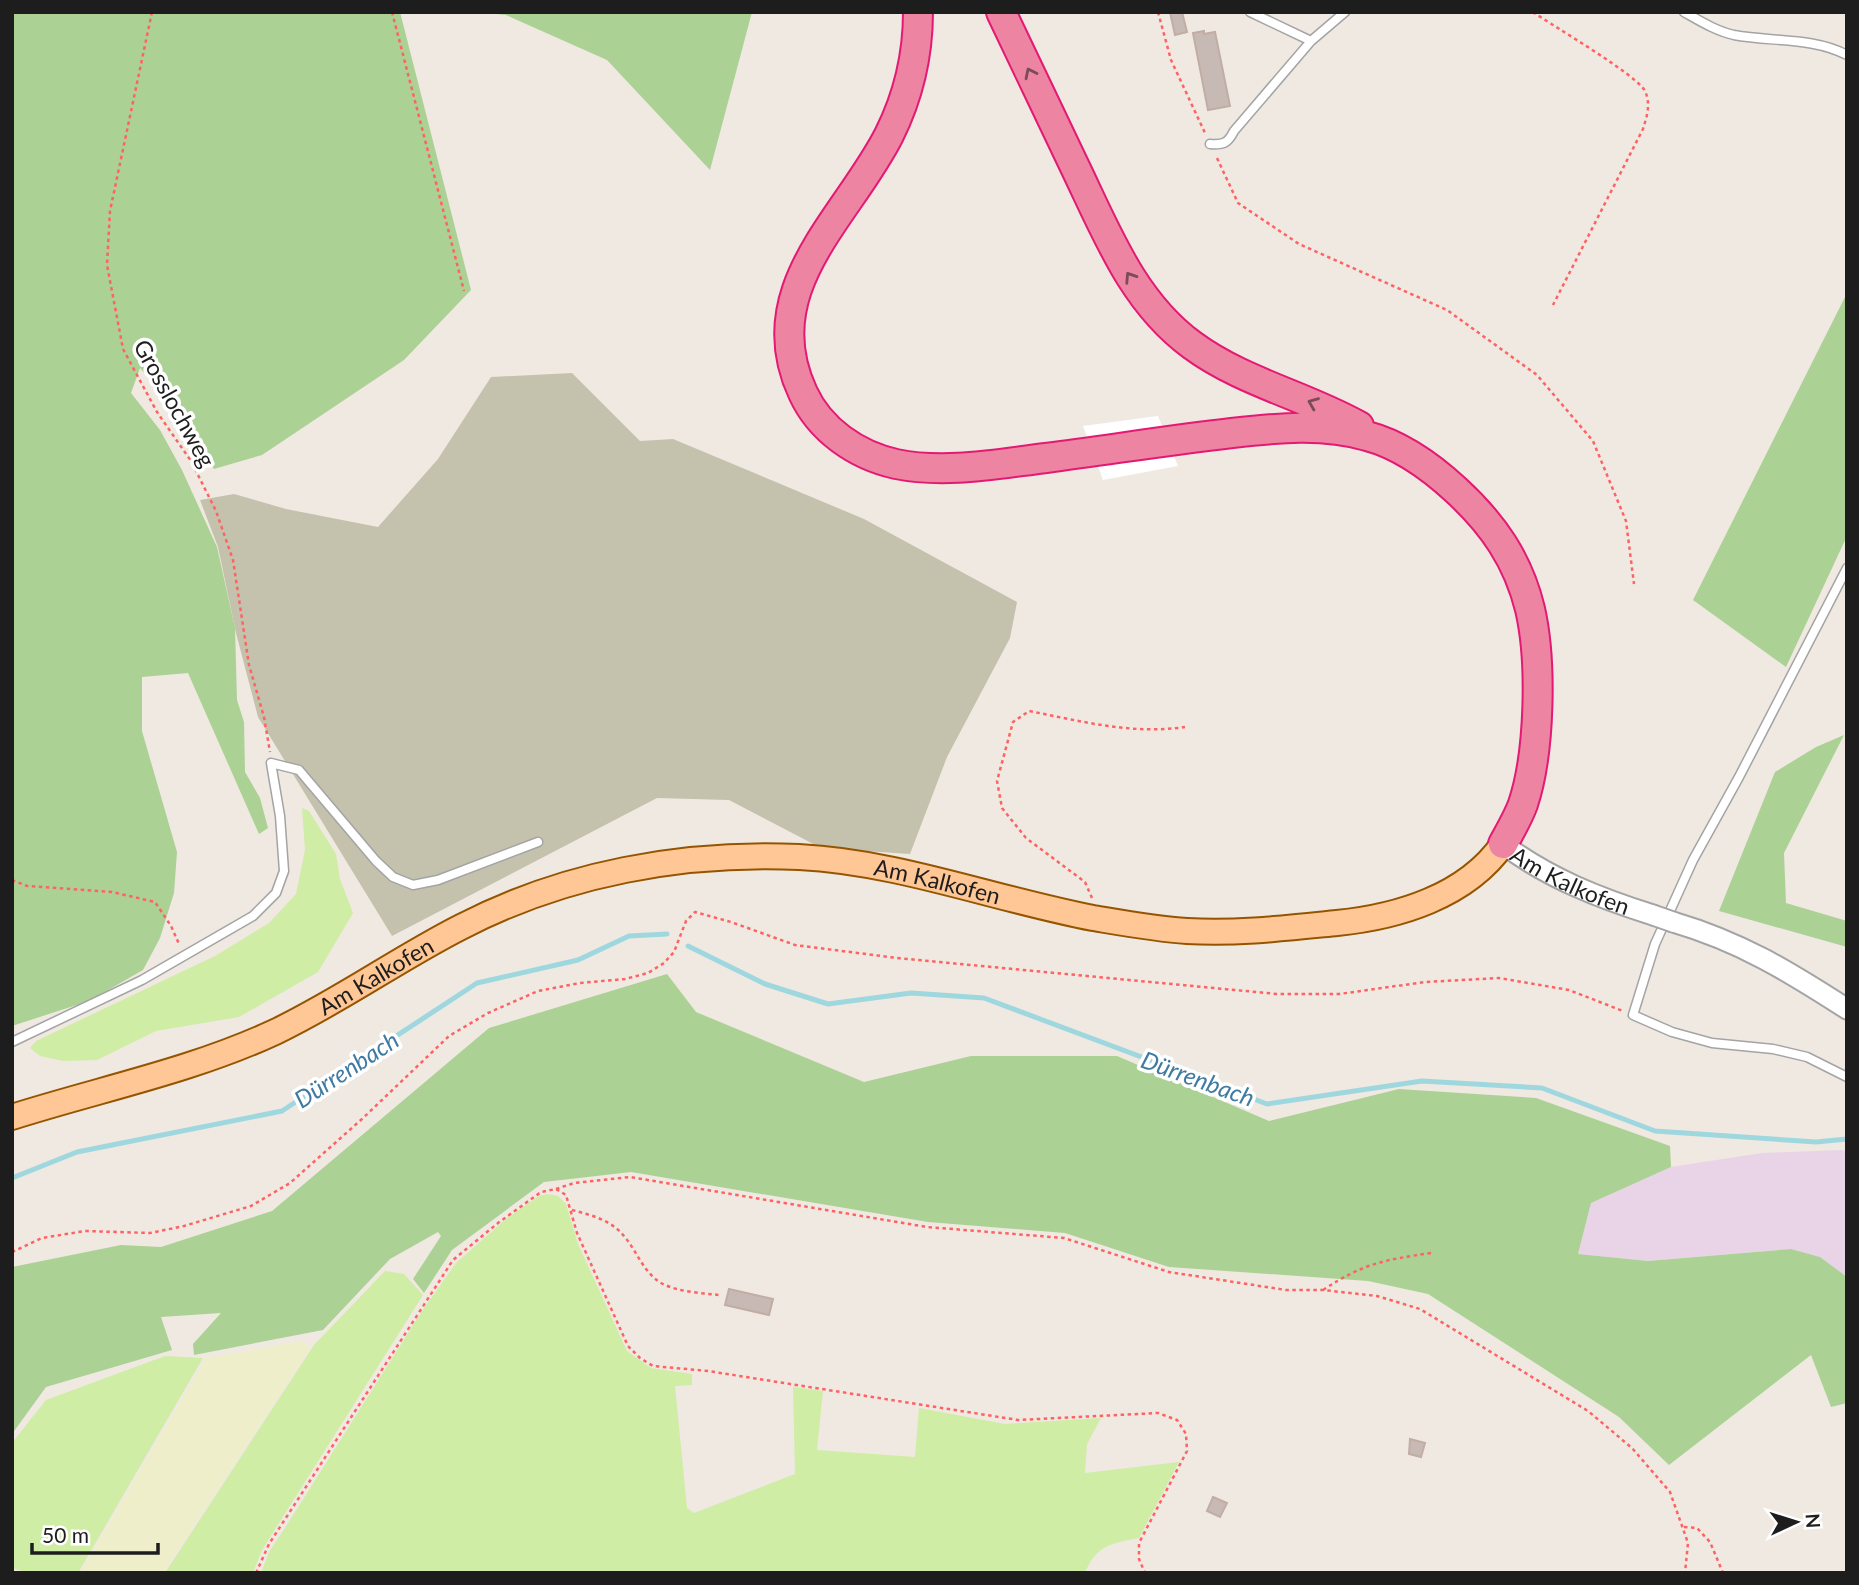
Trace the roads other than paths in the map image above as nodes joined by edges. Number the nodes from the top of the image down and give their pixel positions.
1 (918, 12) edge
2 (1001, 12) edge
3 (1250, 12) edge
4 (1345, 12) edge
5 (1684, 12) edge
6 (1311, 41) junction
7 (1847, 55) edge
8 (1210, 144) road end
9 (1395, 446) junction
10 (1847, 568) edge
11 (538, 842) dead end
12 (1503, 844) junction
13 (1847, 1009) edge
14 (12, 1041) edge
15 (1847, 1077) edge
16 (12, 1117) edge

1 - 9 highway
9 -> 2 highway
3 - 6 lane
4 - 6 lane
5 - 7 lane
6 - 8 lane
9 - 12 highway
10 - 15 lane
11 - 14 lane
12 - 13 street, Am Kalkofen, bridge
12 - 16 main road, Am Kalkofen

